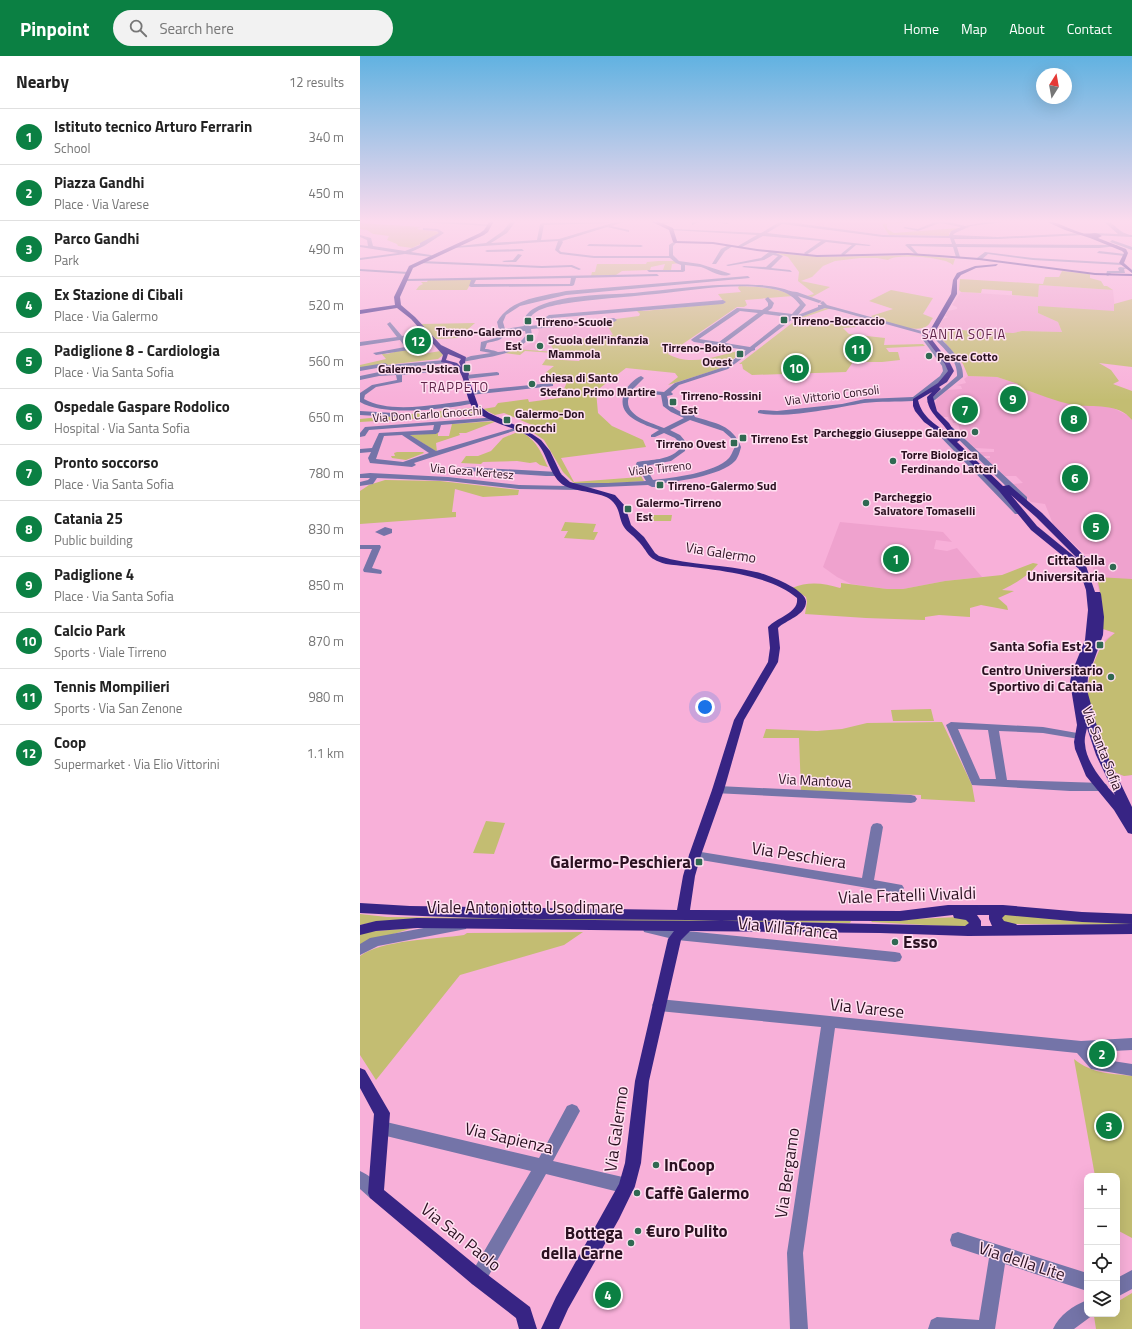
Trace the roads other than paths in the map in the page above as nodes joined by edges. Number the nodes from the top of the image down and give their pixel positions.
1 (404, 280) edge
2 (474, 280) edge
3 (573, 280) edge
4 (710, 280) edge
5 (952, 280) edge
6 (956, 280) edge
7 (735, 287) dead end
8 (626, 288) junction
9 (778, 289) junction
10 (687, 290) junction
11 (637, 298) junction
12 (768, 299) dead end
13 (723, 302) dead end
14 (803, 304) junction
15 (822, 304) junction
16 (398, 306) junction
17 (565, 307) dead end
18 (360, 312) edge
19 (763, 312) junction
20 (795, 316) junction
21 (614, 320) dead end
22 (390, 324) dead end
23 (553, 325) junction
24 (526, 329) junction
25 (502, 331) junction
26 (928, 332) junction
27 (428, 334) junction
28 (402, 338) junction
29 (360, 344) edge
30 (720, 344) junction
31 (440, 347) junction
32 (753, 349) junction
33 (496, 352) junction
34 (376, 353) dead end
35 (461, 358) junction
36 (447, 361) junction
37 (459, 368) junction
38 (360, 370) edge
39 (398, 373) junction
40 (497, 374) dead end
41 (387, 375) junction
42 (466, 377) junction
43 (360, 378) edge
44 (641, 378) dead end
45 (392, 382) junction
46 (360, 383) edge
47 (550, 385) dead end
48 (628, 390) junction
49 (470, 393) junction
50 (668, 393) junction
51 (918, 399) junction
52 (930, 399) junction
53 (473, 402) junction
54 (760, 412) dead end
55 (360, 413) edge
56 (397, 414) dead end
57 (691, 416) junction
58 (498, 419) junction
59 (929, 422) junction
60 (438, 424) junction
61 (520, 428) junction
62 (664, 430) junction
63 (948, 431) junction
64 (403, 433) junction
65 (381, 434) junction
66 (362, 435) edge
67 (653, 436) dead end
68 (375, 450) junction
69 (360, 451) edge
70 (435, 454) junction
71 (467, 469) dead end
72 (360, 476) edge
73 (560, 476) junction
74 (371, 480) junction
75 (651, 483) junction
76 (360, 484) edge
77 (569, 485) junction
78 (602, 486) junction
79 (636, 486) junction
80 (548, 487) junction
81 (360, 488) edge
82 (580, 488) junction
83 (591, 490) junction
84 (612, 497) junction
85 (1043, 519) junction
86 (1029, 522) junction
87 (1055, 531) junction
88 (1042, 533) junction
89 (383, 534) dead end
90 (360, 547) edge
91 (377, 547) junction
92 (378, 572) dead end
93 (993, 727) junction
94 (1080, 736) junction
95 (1002, 783) junction
96 (1102, 787) junction
97 (718, 790) junction
98 (911, 799) dead end
99 (1132, 817) edge
100 (877, 828) dead end
101 (1132, 830) edge
102 (695, 855) junction
103 (867, 883) junction
104 (898, 888) dead end
105 (360, 908) edge
106 (1002, 910) junction
107 (931, 912) junction
108 (1132, 919) edge
109 (686, 920) junction
110 (472, 923) junction
111 (623, 925) junction
112 (1075, 929) junction
113 (1132, 929) edge
114 (360, 930) edge
115 (968, 931) junction
116 (677, 935) junction
117 (360, 950) edge
118 (895, 957) dead end
119 (660, 1005) junction
120 (829, 1022) junction
121 (1132, 1044) edge
122 (1076, 1046) junction
123 (1132, 1070) edge
124 (360, 1074) edge
125 (572, 1111) dead end
126 (382, 1128) junction
127 (543, 1165) junction
128 (360, 1180) edge
129 (626, 1186) junction
130 (376, 1193) junction
131 (958, 1240) dead end
132 (998, 1253) junction
133 (478, 1278) junction
134 (1132, 1279) edge
135 (1084, 1281) edge
136 (1120, 1286) edge
137 (1084, 1311) edge
138 (937, 1327) edge
139 (528, 1329) edge
140 (550, 1329) edge
141 (799, 1329) edge
142 (979, 1329) edge
143 (986, 1329) edge
144 (1062, 1329) edge

1 - 16 main road
2 - 3 street
4 - 8 street
5 - 26 main road
6 - 26 main road
7 - 10 street
8 - 11 street
8 - 25 street
9 - 10 street
9 - 14 street
9 - 15 street
10 - 11 street
11 - 13 street
11 - 17 street
11 - 23 street
11 - 24 street
12 - 19 street
14 - 15 street
14 - 20 street
15 - 20 street
15 - 26 street
16 - 18 main road
16 - 27 main road
19 - 20 street
19 - 30 street
19 - 30 street
20 - 32 street
21 - 23 street
22 - 28 street
23 - 24 street
24 - 25 street
24 - 33 street
24 - 35 street
25 - 33 street
26 - 51 main road
26 - 52 main road
27 - 28 street
27 - 31 main road
28 - 29 street
28 - 34 street
30 - 32 street
31 - 35 main road
31 - 36 main road
32 - 50 street
33 - 35 street
35 - 36 main road
35 - 42 main road
36 - 37 main road
36 - 38 street
37 - 39 street
37 - 42 main road
39 - 41 street
39 - 43 street
39 - 45 street
40 - 42 street
41 - 45 street
41 - 46 street
42 - 49 main road
44 - 48 street
45 - 53 street
47 - 49 street
48 - 50 street
48 - 62 street
49 - 53 main road
50 - 57 street, Viale Tirreno
51 - 52 main road
51 - 54 street, Via Vittorio Consoli
51 - 59 main road, Via Santa Sofia
52 - 63 main road, Via Santa Sofia
53 - 58 main road
55 - 56 street
57 - 62 street
57 - 75 street, Viale Tirreno
58 - 60 street, Via Don Carlo Gnocchi
58 - 61 main road
59 - 63 main road, Via Santa Sofia
59 - 86 street
60 - 64 street
60 - 66 street, Via Don Carlo Gnocchi
61 - 70 street
61 - 73 main road
62 - 67 street
62 - 75 street
63 - 85 street
63 - 86 main road, Via Santa Sofia
64 - 65 street
64 - 70 street
65 - 66 street
65 - 68 street
68 - 69 street
68 - 70 street
71 - 73 street
72 - 74 street
73 - 77 main road
73 - 80 street
74 - 76 street
74 - 80 street, Via Geza Kertesz
74 - 81 street
75 - 78 street, Viale Tirreno
75 - 79 street, Viale Tirreno
77 - 78 street, Viale Tirreno
77 - 82 main road
78 - 83 street
79 - 83 street
79 - 84 street
80 - 82 street, Via Geza Kertesz
82 - 83 main road
83 - 84 main road
84 - 97 main road, Via Galermo
85 - 86 main road
85 - 87 main road, Via Santa Sofia
86 - 88 main road, Via Santa Sofia
87 - 88 main road
87 - 99 main road, Via Santa Sofia
88 - 94 main road, Via Santa Sofia
89 - 91 street
90 - 91 street
91 - 92 street
93 - 94 street
93 - 95 street
93 - 95 street
94 - 96 main road, Via Santa Sofia
95 - 96 street
96 - 101 main road, Via Santa Sofia
97 - 98 street, Via Mantova
97 - 102 main road, Via Galermo
100 - 103 street
102 - 103 street, Via Peschiera
102 - 109 main road, Via Galermo
103 - 104 street, Via Peschiera
105 - 109 main road, Viale Antoniotto Usodimare
106 - 107 main road, Viale Fratelli Vivaldi
106 - 108 main road, Viale Fratelli Vivaldi
106 - 112 main road
107 - 109 main road, Viale Fratelli Vivaldi
107 - 115 main road
109 - 111 main road, Viale Antoniotto Usodimare
109 - 115 main road, Viale Fratelli Vivaldi
109 - 116 main road
110 - 111 main road, Viale Antoniotto Usodimare
110 - 114 main road, Viale Antoniotto Usodimare
110 - 117 street
111 - 116 street, Via Villafranca
112 - 113 main road, Viale Fratelli Vivaldi
112 - 115 main road, Viale Fratelli Vivaldi
116 - 118 street, Via Villafranca
116 - 119 main road, Via Galermo
119 - 120 street, Via Varese
119 - 129 main road, Via Galermo
120 - 122 street, Via Varese
120 - 141 street, Via Bergamo
121 - 122 street, Via Varese
122 - 123 street
124 - 126 main road
125 - 127 street
126 - 127 street, Via Sapienza
126 - 130 main road
127 - 129 street, Via Sapienza
127 - 133 street
128 - 130 street, Via San Paolo
129 - 140 main road, Via Galermo
130 - 133 main road, Via San Paolo
131 - 132 street, Via della Lite
132 - 135 street, Via della Lite
132 - 143 street
133 - 139 main road, Via San Paolo
134 - 136 street
137 - 144 street
138 - 142 street

